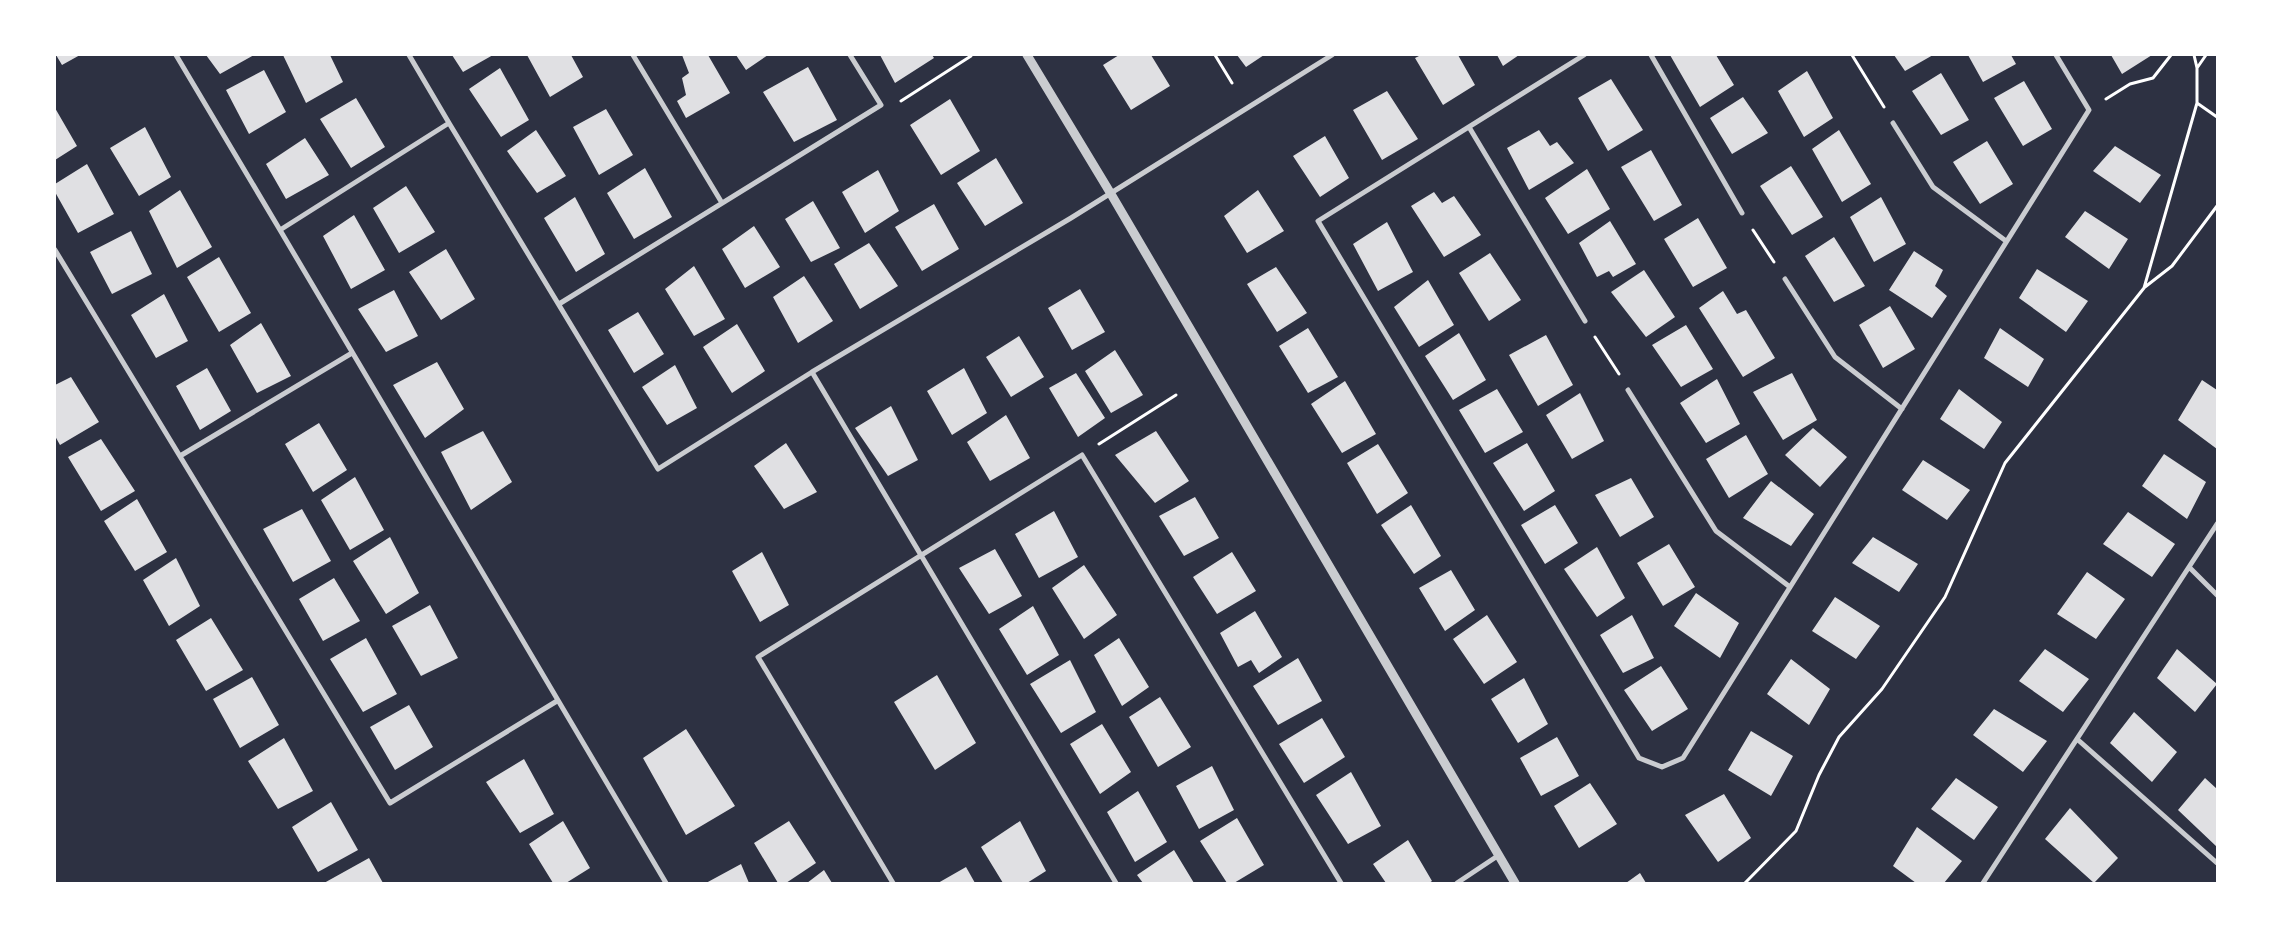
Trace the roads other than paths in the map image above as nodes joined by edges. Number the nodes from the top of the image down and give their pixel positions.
1 (176, 55) edge
2 (409, 55) edge
3 (633, 55) edge
4 (850, 55) edge
5 (1027, 55) edge
6 (1332, 55) edge
7 (1584, 55) edge
8 (1651, 55) edge
9 (2056, 55) edge
10 (449, 122) junction
11 (1893, 123) road end
12 (1469, 127) junction
13 (1111, 194) junction
14 (722, 203) junction
15 (1742, 213) road end
16 (280, 230) junction
17 (2006, 241) junction
18 (55, 250) edge
19 (1786, 279) road end
20 (559, 304) junction
21 (1585, 321) road end
22 (352, 352) junction
23 (812, 372) junction
24 (1628, 390) road end
25 (1902, 409) junction
26 (180, 456) junction
27 (2217, 524) edge
28 (921, 556) junction
29 (2189, 568) junction
30 (1790, 587) junction
31 (2217, 595) edge
32 (557, 701) junction
33 (2077, 738) junction
34 (1499, 855) junction
35 (2217, 863) edge
36 (666, 883) edge
37 (893, 883) edge
38 (1116, 883) edge
39 (1341, 883) edge
40 (1457, 883) edge
41 (1515, 883) edge
42 (1983, 883) edge

1 - 16 street
2 - 10 street
3 - 14 street
4 - 14 street
5 - 13 street
6 - 13 street
7 - 12 street
8 - 15 street
9 - 17 street
10 - 16 street
10 - 20 street
11 - 17 street
12 - 21 street
12 - 30 street
13 - 23 street
13 - 34 street
14 - 20 street
16 - 22 street
17 - 25 street
18 - 26 street
19 - 25 street
20 - 23 street
22 - 26 street
22 - 32 street
23 - 28 street
24 - 30 street
25 - 30 street
26 - 32 street
27 - 29 street
28 - 37 street
28 - 38 street
28 - 39 street
29 - 31 street
29 - 33 street
32 - 36 street
33 - 35 street
33 - 42 street
34 - 40 street
34 - 41 street

